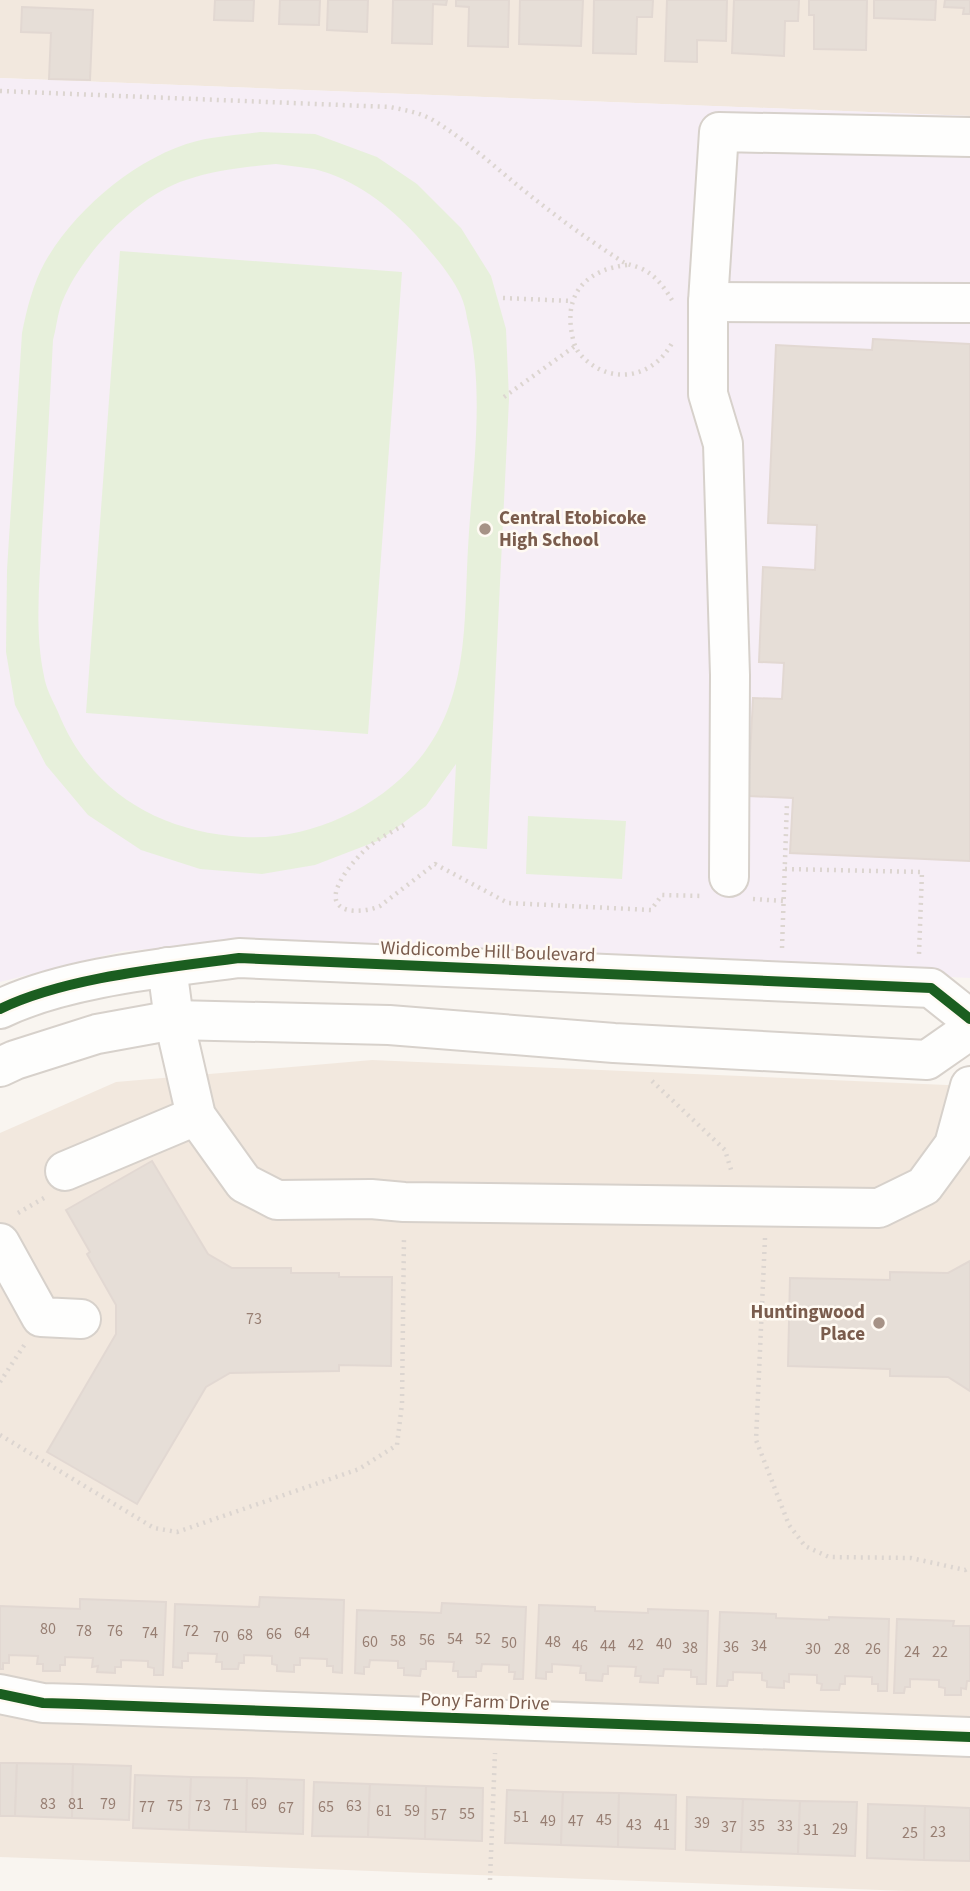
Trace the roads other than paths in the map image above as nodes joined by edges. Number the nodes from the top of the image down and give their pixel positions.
1 (970, 137) edge
2 (970, 303) edge
3 (698, 313) junction
4 (729, 891) road end
5 (167, 967) junction
6 (0, 1009) edge
7 (970, 1019) edge
8 (174, 1020) junction
9 (970, 1030) edge
10 (0, 1068) edge
11 (970, 1086) edge
12 (196, 1116) junction
13 (56, 1183) road end
14 (6, 1230) edge
15 (81, 1319) dead end
16 (0, 1694) edge
17 (970, 1737) edge

1 - 3 street
2 - 3 street
3 - 4 street
5 - 6 street, Widdicombe Hill Boulevard
5 - 7 street, Widdicombe Hill Boulevard
5 - 8 street
8 - 9 street
8 - 10 street
8 - 12 street
11 - 12 street
12 - 13 street
14 - 15 street
16 - 17 street, Pony Farm Drive

